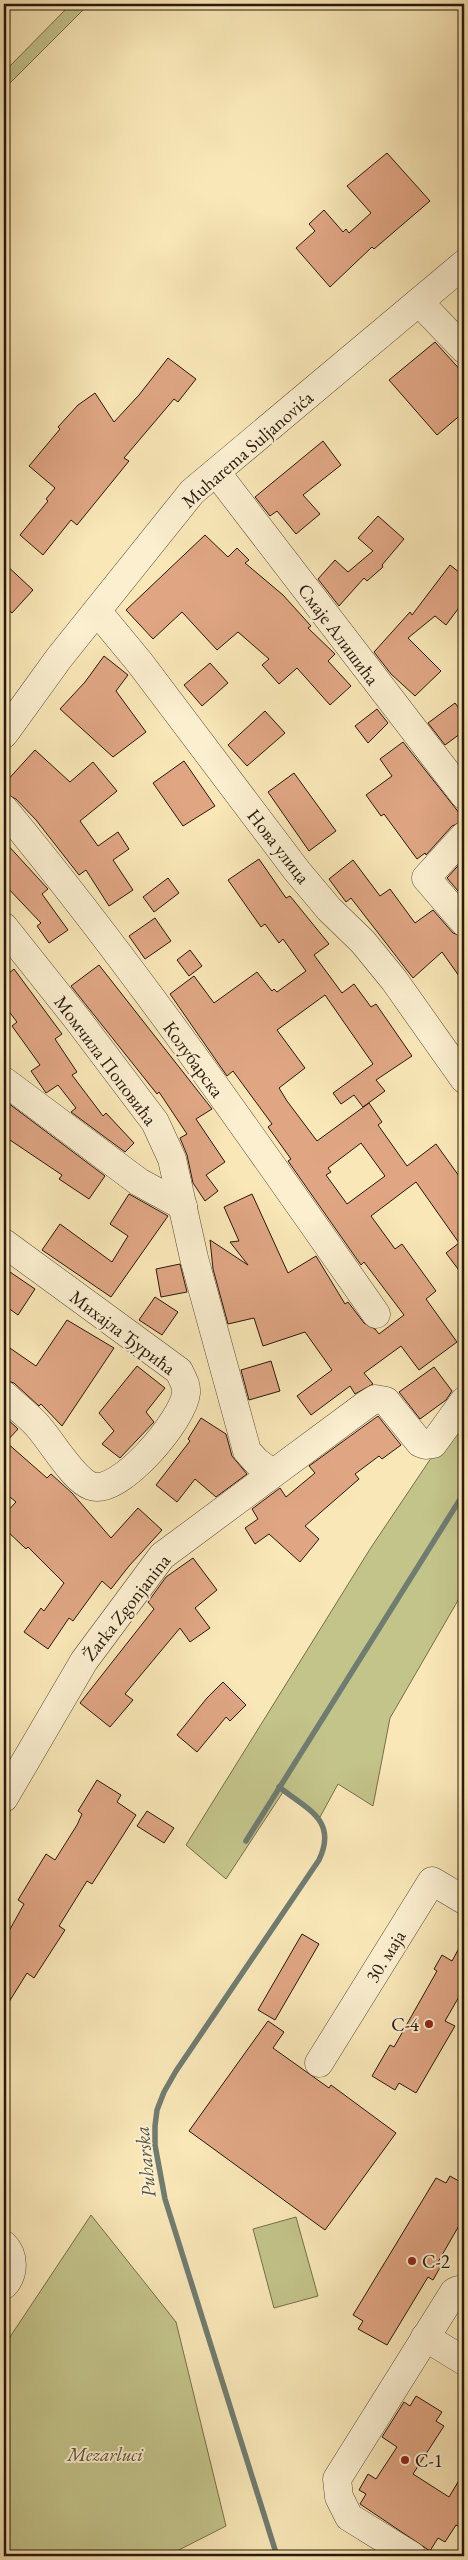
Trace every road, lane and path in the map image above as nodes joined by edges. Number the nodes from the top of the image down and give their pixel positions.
1 (464, 264) edge
2 (420, 302) junction
3 (464, 349) edge
4 (216, 472) junction
5 (97, 611) junction
6 (4, 734) edge
7 (464, 795) edge
8 (4, 809) edge
9 (464, 836) edge
10 (464, 922) edge
11 (4, 928) edge
12 (464, 1079) edge
13 (4, 1081) edge
14 (183, 1206) junction
15 (4, 1243) edge
16 (376, 1314) dead end
17 (4, 1395) edge
18 (464, 1401) edge
19 (272, 1473) junction
20 (4, 1798) edge
21 (464, 1900) edge
22 (319, 2063) dead end
23 (4, 2246) edge
24 (4, 2285) edge
25 (464, 2293) edge
26 (425, 2337) junction
27 (464, 2361) edge
28 (412, 2556) edge

1 - 2 street, Muharema Suljanovića
2 - 3 street
2 - 4 street, Muharema Suljanovića
4 - 5 street, Muharema Suljanovića
4 - 7 street, Смаје Алишића
5 - 6 street, Muharema Suljanovića
5 - 12 street, Нова улица
8 - 16 street, Колубарска
9 - 10 street
11 - 14 street, Момчила Поповића
13 - 14 street
14 - 19 street, Момчила Поповића
15 - 17 street, Михајла Ђурића
18 - 19 street, Žarka Zgonjanina
19 - 20 street, Žarka Zgonjanina
21 - 22 street, 30. маја
23 - 24 street
25 - 26 street
26 - 27 street
26 - 28 street

